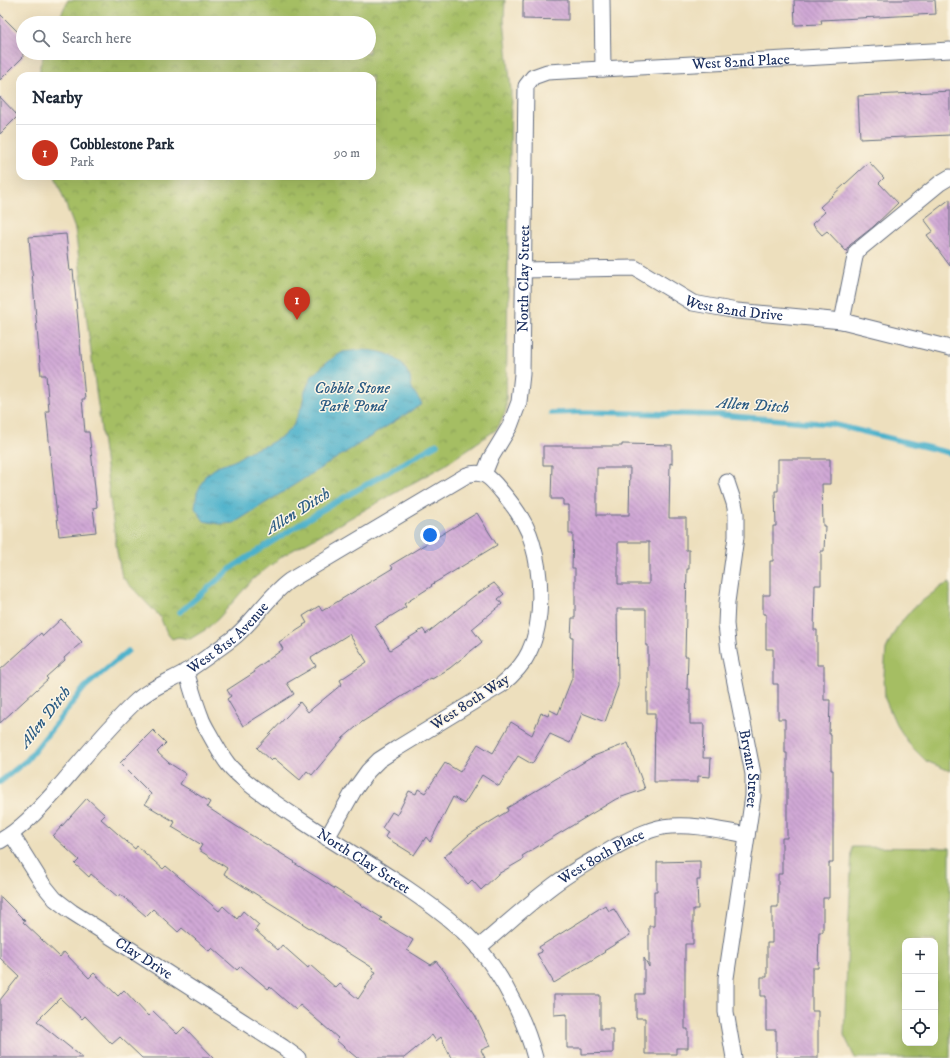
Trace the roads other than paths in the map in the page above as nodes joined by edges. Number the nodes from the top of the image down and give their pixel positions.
1 (602, 0) edge
2 (950, 50) edge
3 (603, 69) junction
4 (533, 77) joint
5 (950, 177) edge
6 (524, 270) junction
7 (842, 321) junction
8 (950, 348) edge
9 (484, 474) junction
10 (727, 482) dead end
11 (186, 671) junction
12 (747, 835) junction
13 (6, 838) edge
14 (328, 838) junction
15 (478, 948) junction
16 (298, 1058) edge
17 (535, 1058) edge
18 (734, 1058) edge

1 - 3 street
2 - 3 street, West 82nd Place
3 - 4 street, West 82nd Place
4 - 6 street, North Clay Street
5 - 7 street
6 - 7 street, West 82nd Drive
6 - 9 street, North Clay Street
7 - 8 street, West 82nd Drive
9 - 11 street, West 81st Avenue
9 - 14 street, West 80th Way
10 - 12 street, Bryant Street
11 - 13 street, West 81st Avenue
11 - 14 street, North Clay Street
12 - 15 street, West 80th Place
12 - 18 street, Bryant Street
13 - 16 street, Clay Drive
14 - 15 street, North Clay Street
15 - 17 street, North Clay Street

